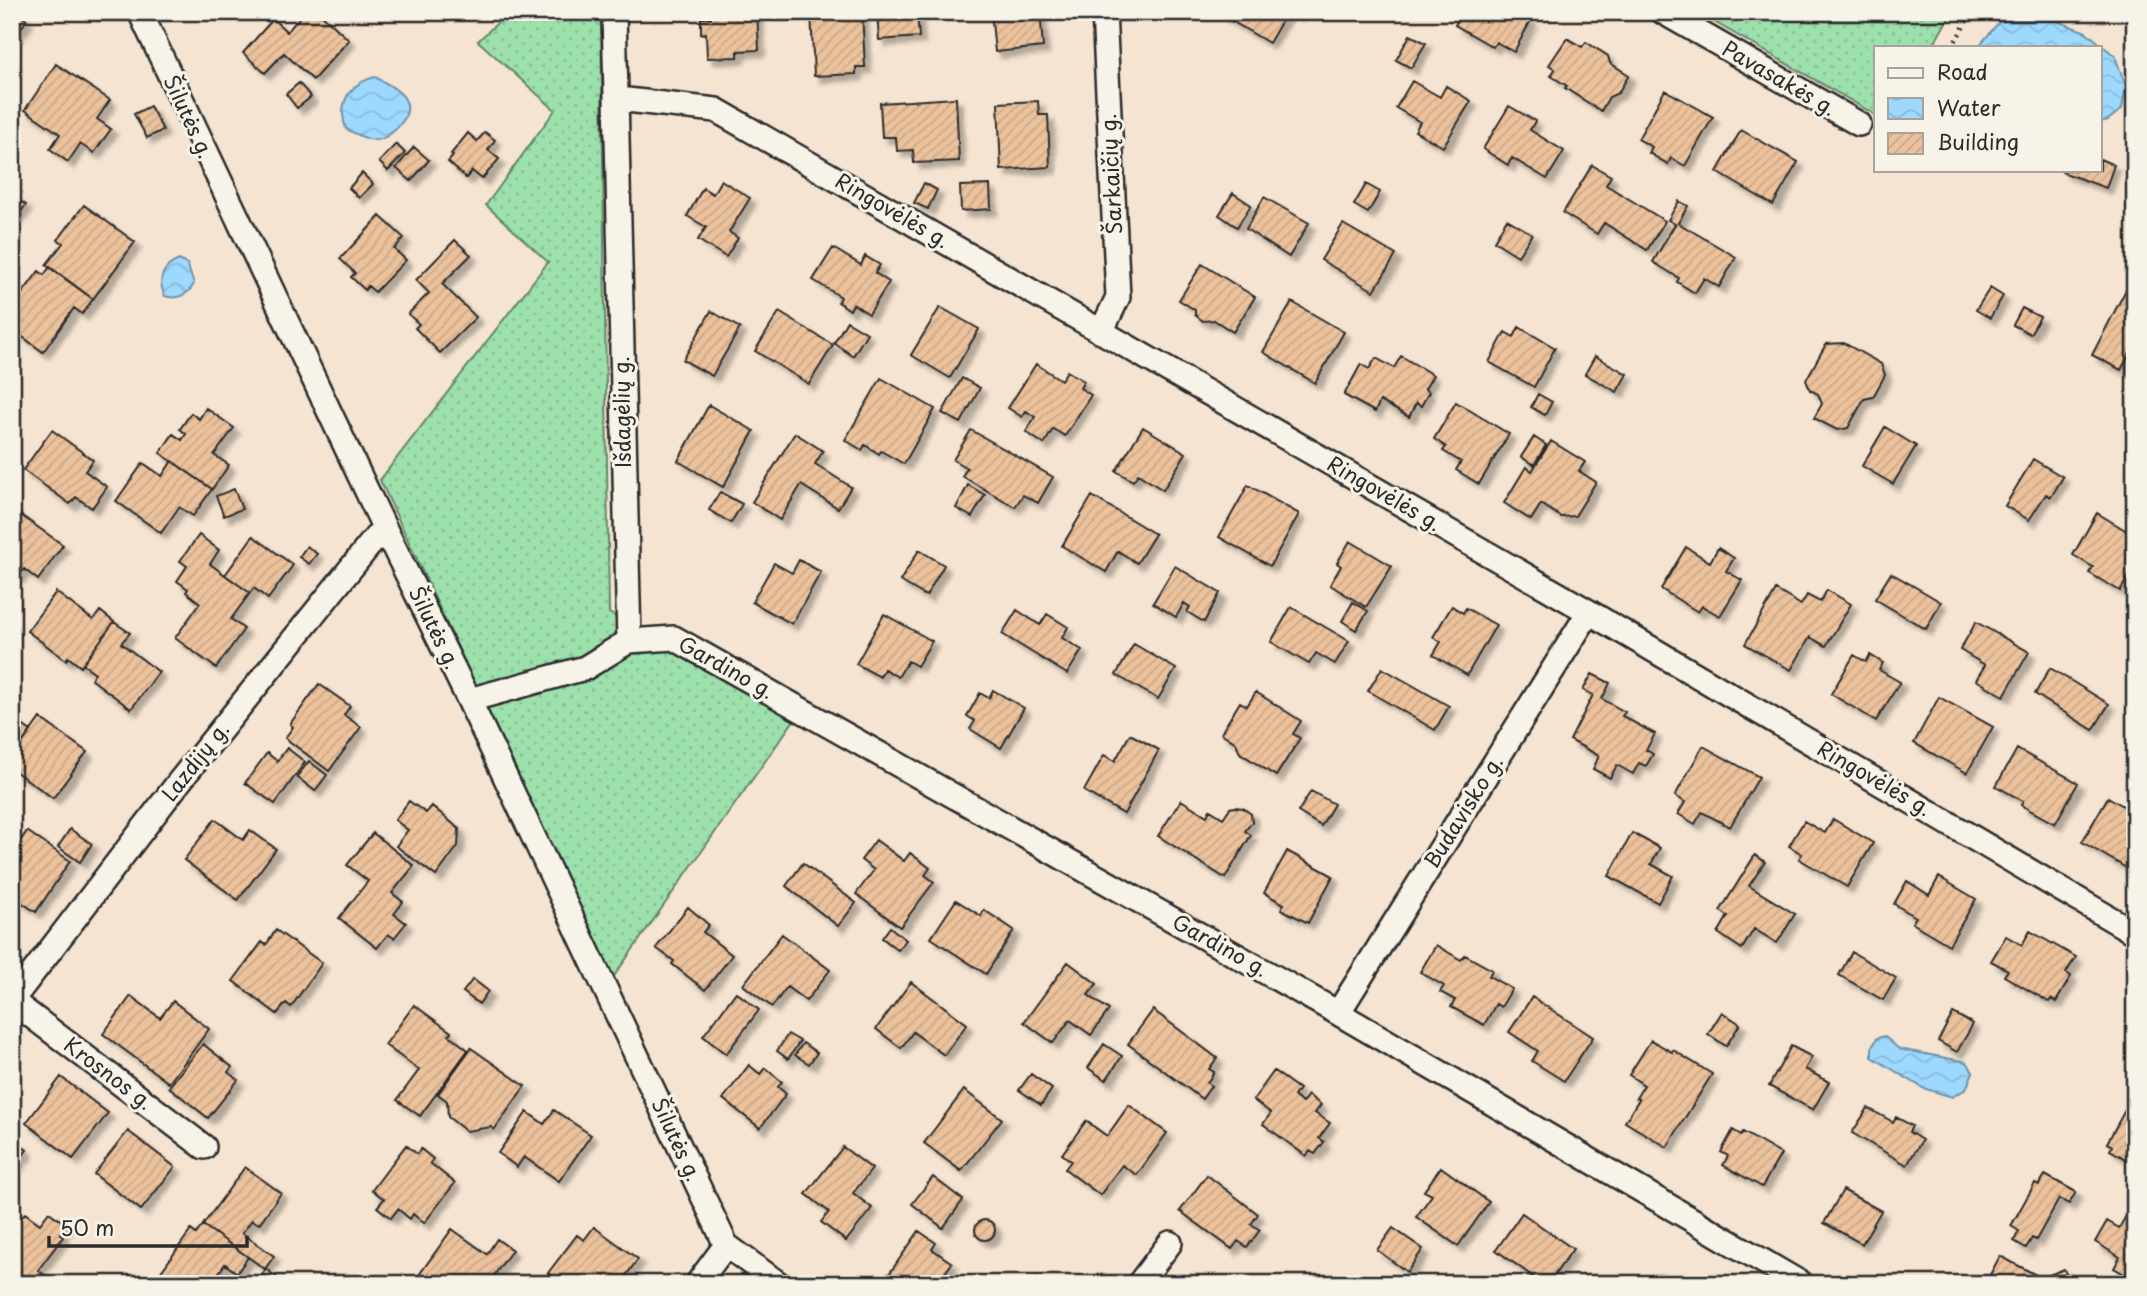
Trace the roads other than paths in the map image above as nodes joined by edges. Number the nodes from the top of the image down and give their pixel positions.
1 (140, 12) edge
2 (614, 12) edge
3 (1104, 12) edge
4 (1663, 12) edge
5 (618, 99) junction
6 (1859, 124) dead end
7 (1101, 332) junction
8 (384, 527) junction
9 (1589, 612) junction
10 (629, 641) junction
11 (469, 700) junction
12 (2135, 933) edge
13 (12, 1000) edge
14 (1338, 1013) junction
15 (204, 1147) dead end
16 (1170, 1243) dead end
17 (726, 1245) junction
18 (697, 1284) edge
19 (779, 1284) edge
20 (1139, 1284) edge
21 (1802, 1284) edge

1 - 8 street, Šilutės g.
2 - 5 street, Išdagėlių g.
3 - 7 street, Šarkaičių g.
4 - 6 street, Pavasakės g.
5 - 7 street, Ringovėlės g.
5 - 10 street, Išdagėlių g.
7 - 9 street, Ringovėlės g.
8 - 11 street, Šilutės g.
8 - 13 street, Lazdijų g.
9 - 12 street, Ringovėlės g.
9 - 14 street, Budavisko g.
10 - 11 street
10 - 14 street, Gardino g.
11 - 17 street, Šilutės g.
13 - 15 street, Krosnos g.
14 - 21 street, Gardino g.
16 - 20 street
17 - 18 street
17 - 19 street

